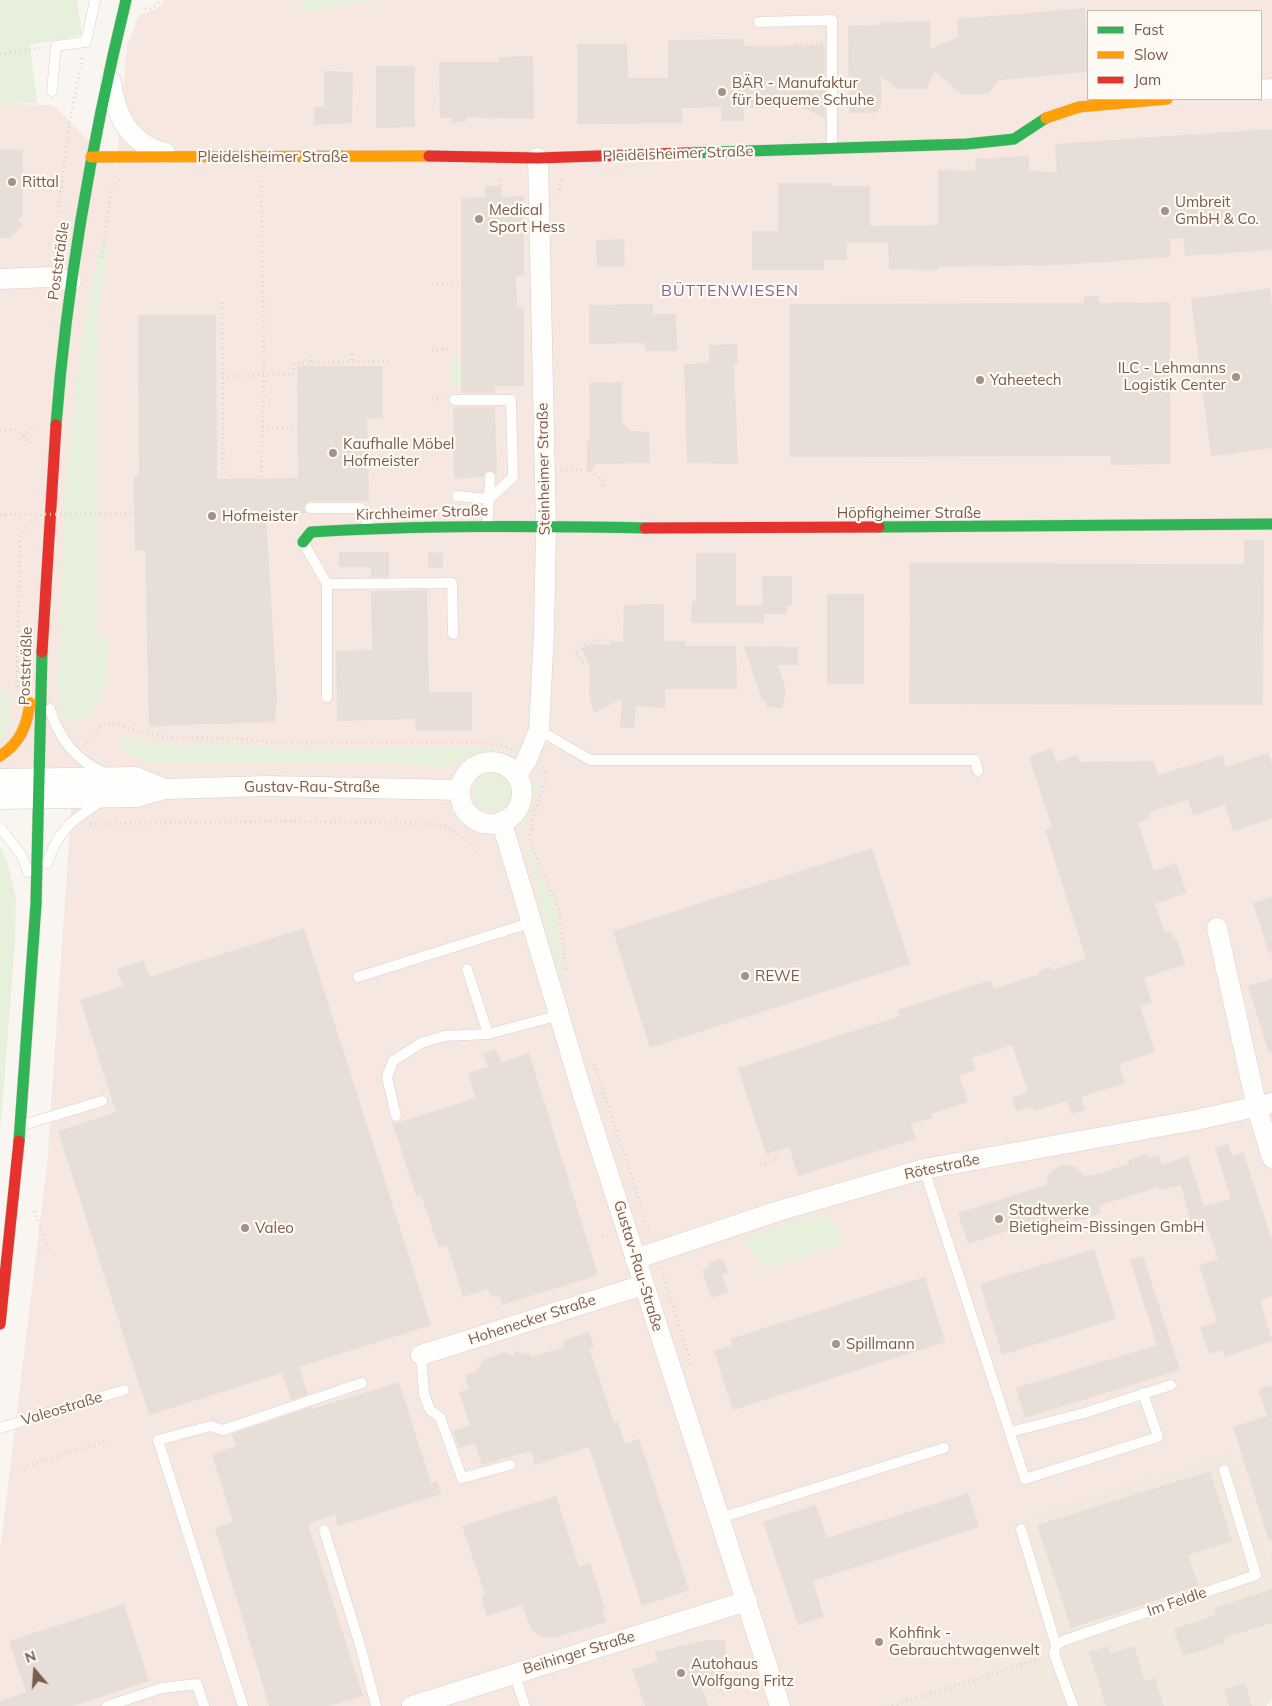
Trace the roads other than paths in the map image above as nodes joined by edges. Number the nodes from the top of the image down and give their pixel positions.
1 (95, 0) edge
2 (124, 0) edge
3 (759, 22) dead end
4 (110, 72) junction
5 (52, 91) dead end
6 (1156, 100) edge
7 (832, 148) junction
8 (91, 157) junction
9 (180, 157) junction
10 (538, 158) junction
11 (0, 279) edge
12 (71, 280) junction
13 (454, 400) dead end
14 (490, 477) dead end
15 (457, 496) dead end
16 (489, 498) junction
17 (310, 508) dead end
18 (1272, 524) edge
19 (486, 526) junction
20 (546, 527) junction
21 (370, 529) junction
22 (303, 542) joint
23 (327, 584) junction
24 (44, 618) junction
25 (453, 634) dead end
26 (42, 645) junction
27 (327, 697) dead end
28 (539, 730) junction
29 (0, 756) edge
30 (978, 771) dead end
31 (518, 775) junction
32 (38, 777) junction
33 (0, 779) edge
34 (113, 787) junction
35 (460, 790) junction
36 (0, 798) edge
37 (39, 798) junction
38 (502, 823) junction
39 (0, 826) edge
40 (36, 902) junction
41 (533, 922) junction
42 (1217, 928) dead end
43 (467, 969) dead end
44 (358, 977) dead end
45 (560, 1015) junction
46 (488, 1034) junction
47 (102, 1101) dead end
48 (1264, 1105) edge
49 (396, 1116) dead end
50 (20, 1126) junction
51 (1272, 1158) edge
52 (924, 1169) junction
53 (635, 1259) junction
54 (643, 1285) junction
55 (0, 1324) edge
56 (421, 1355) joint
57 (362, 1383) dead end
58 (1171, 1385) dead end
59 (124, 1390) dead end
60 (1143, 1393) junction
61 (0, 1428) edge
62 (1010, 1432) junction
63 (944, 1448) dead end
64 (510, 1464) dead end
65 (1224, 1470) dead end
66 (720, 1518) junction
67 (1022, 1529) dead end
68 (324, 1530) dead end
69 (746, 1600) junction
70 (1055, 1650) junction
71 (514, 1673) junction
72 (107, 1706) edge
73 (204, 1706) edge
74 (243, 1706) edge
75 (376, 1706) edge
76 (412, 1706) edge
77 (525, 1706) edge
78 (780, 1706) edge
79 (1073, 1706) edge

1 - 5 lane
2 - 4 street, Poststräßle
3 - 7 lane
4 - 8 street, Poststräßle
4 - 9 street, Pleidelsheimer Straße
6 - 7 street, Pleidelsheimer Straße
7 - 10 street, Pleidelsheimer Straße
8 - 9 street, Pleidelsheimer Straße
8 - 12 street, Poststräßle
9 - 10 street, Pleidelsheimer Straße
10 - 20 street, Steinheimer Straße
11 - 12 street
12 - 24 street, Poststräßle
13 - 16 lane
14 - 16 lane
15 - 16 lane
16 - 19 lane
17 - 21 lane
18 - 20 street, Höpfigheimer Straße
19 - 20 street, Kirchheimer Straße
19 - 21 street, Kirchheimer Straße
20 - 28 street, Steinheimer Straße
21 - 22 street, Kirchheimer Straße
22 - 23 lane
23 - 25 lane
23 - 27 lane
24 - 26 street, Poststräßle
24 - 29 street
26 - 32 street, Poststräßle
26 - 34 lane
28 - 30 lane
28 - 31 street, Steinheimer Straße
31 - 35 street
31 - 38 street
32 - 33 street, Gustav-Rau-Straße
32 - 34 street, Gustav-Rau-Straße
32 - 37 street, Poststräßle
34 - 35 street, Gustav-Rau-Straße
34 - 37 street, Gustav-Rau-Straße
34 - 40 lane
35 - 38 street
36 - 37 street, Gustav-Rau-Straße
37 - 40 street, Poststräßle
38 - 41 street, Gustav-Rau-Straße
39 - 40 lane
40 - 50 street, Poststräßle
41 - 44 lane
41 - 45 street, Gustav-Rau-Straße
42 - 48 street
43 - 46 lane
45 - 46 lane
45 - 53 street, Gustav-Rau-Straße
46 - 49 lane
47 - 50 lane
48 - 51 street
48 - 52 street, Rötestraße
50 - 55 street, Poststräßle
52 - 53 street, Rötestraße
52 - 62 lane
53 - 54 street, Gustav-Rau-Straße
54 - 56 street, Hohenecker Straße
54 - 66 street, Gustav-Rau-Straße
56 - 64 lane
57 - 74 lane
58 - 60 lane
59 - 61 lane, Valeostraße
60 - 62 lane
60 - 62 lane
63 - 66 lane
65 - 70 lane, Im Feldle
66 - 69 street, Gustav-Rau-Straße
67 - 70 lane
68 - 75 lane
69 - 71 street, Beihinger Straße
69 - 78 street, Gustav-Rau-Straße
70 - 79 lane
71 - 76 street, Beihinger Straße
71 - 77 lane
72 - 73 lane

